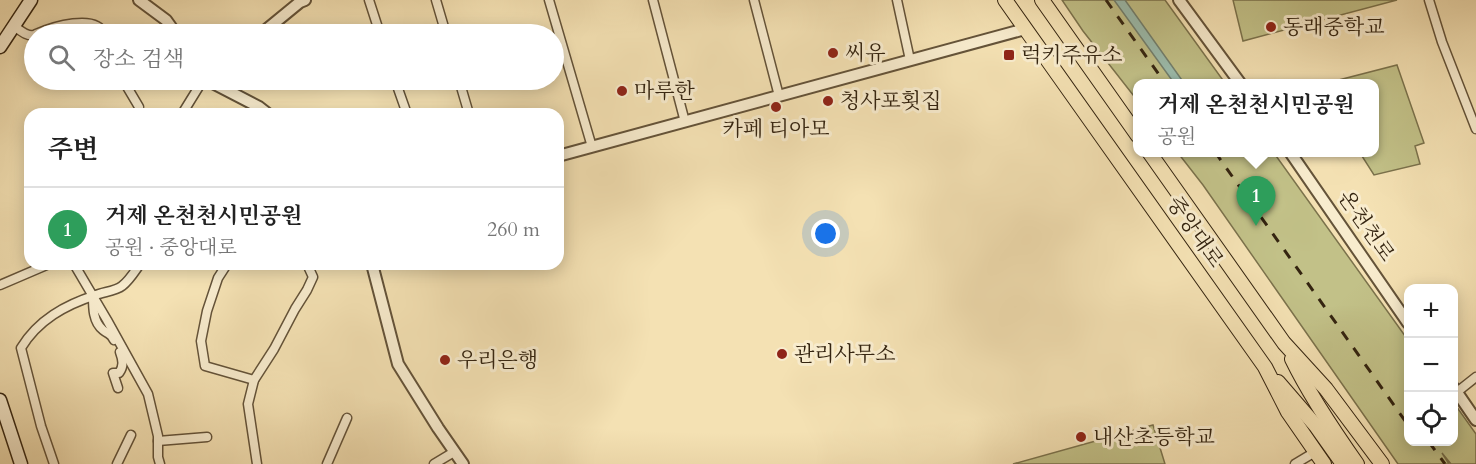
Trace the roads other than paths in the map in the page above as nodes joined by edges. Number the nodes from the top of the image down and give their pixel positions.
1 (31, 0) edge
2 (139, 0) edge
3 (305, 0) edge
4 (369, 0) edge
5 (436, 0) edge
6 (549, 0) edge
7 (653, 0) edge
8 (754, 0) edge
9 (897, 0) edge
10 (1005, 0) edge
11 (1042, 0) edge
12 (1179, 0) edge
13 (1429, 0) edge
14 (74, 24) edge
15 (94, 24) edge
16 (169, 24) edge
17 (273, 24) edge
18 (377, 24) edge
19 (443, 24) edge
20 (556, 24) edge
21 (14, 26) junction
22 (1025, 29) junction
23 (24, 33) edge
24 (0, 47) edge
25 (564, 51) edge
26 (910, 60) junction
27 (1236, 79) edge
28 (129, 90) edge
29 (198, 90) edge
30 (225, 90) edge
31 (399, 90) edge
32 (462, 90) edge
33 (779, 96) junction
34 (139, 107) dead end
35 (186, 108) edge
36 (261, 108) edge
37 (405, 108) edge
38 (467, 108) edge
39 (685, 122) junction
40 (1476, 129) edge
41 (1133, 130) edge
42 (592, 147) junction
43 (564, 154) edge
44 (1152, 157) edge
45 (1293, 157) edge
46 (35, 270) edge
47 (78, 270) edge
48 (135, 270) edge
49 (223, 270) edge
50 (310, 270) edge
51 (374, 270) edge
52 (0, 285) edge
53 (93, 296) junction
54 (1404, 317) edge
55 (1284, 343) junction
56 (1265, 367) junction
57 (1476, 377) edge
58 (254, 380) junction
59 (118, 388) dead end
60 (1458, 388) edge
61 (1456, 392) edge
62 (0, 400) edge
63 (347, 418) dead end
64 (1476, 420) edge
65 (1321, 422) junction
66 (131, 435) dead end
67 (207, 437) dead end
68 (158, 441) junction
69 (454, 452) junction
70 (1315, 452) junction
71 (21, 464) edge
72 (54, 464) edge
73 (117, 464) edge
74 (160, 464) edge
75 (257, 464) edge
76 (327, 464) edge
77 (434, 464) edge
78 (463, 464) edge
79 (1295, 464) edge
80 (1324, 464) edge
81 (1343, 464) edge
82 (1357, 464) edge
83 (1382, 464) edge

1 - 21 main road
2 - 16 street
3 - 17 street
4 - 18 street
5 - 19 street
6 - 20 street
7 - 39 street
8 - 33 street
9 - 26 street
10 - 22 main road, 중앙대로
11 - 41 main road
12 - 27 street
13 - 40 street
14 - 15 street
21 - 23 street
21 - 24 main road
22 - 26 street
22 - 56 main road, 중앙대로
25 - 42 street
26 - 33 street
28 - 34 street
29 - 35 street
30 - 36 street
31 - 37 street
32 - 38 street
33 - 39 street
39 - 42 street
42 - 43 street
44 - 55 main road, 중앙대로
45 - 54 street, 온천천로
46 - 52 street
47 - 53 street
48 - 53 street
49 - 58 street
50 - 58 street
51 - 69 street
53 - 59 street
53 - 68 street
53 - 72 street
55 - 65 main road
55 - 83 main road, 중앙대로
56 - 65 main road
56 - 70 main road, 중앙대로
57 - 60 street
58 - 75 street
61 - 64 street
62 - 71 main road
63 - 76 street
65 - 81 main road
65 - 82 main road
66 - 73 street
67 - 68 street
68 - 74 street
69 - 77 street
69 - 78 street
70 - 79 street
70 - 80 main road, 중앙대로

